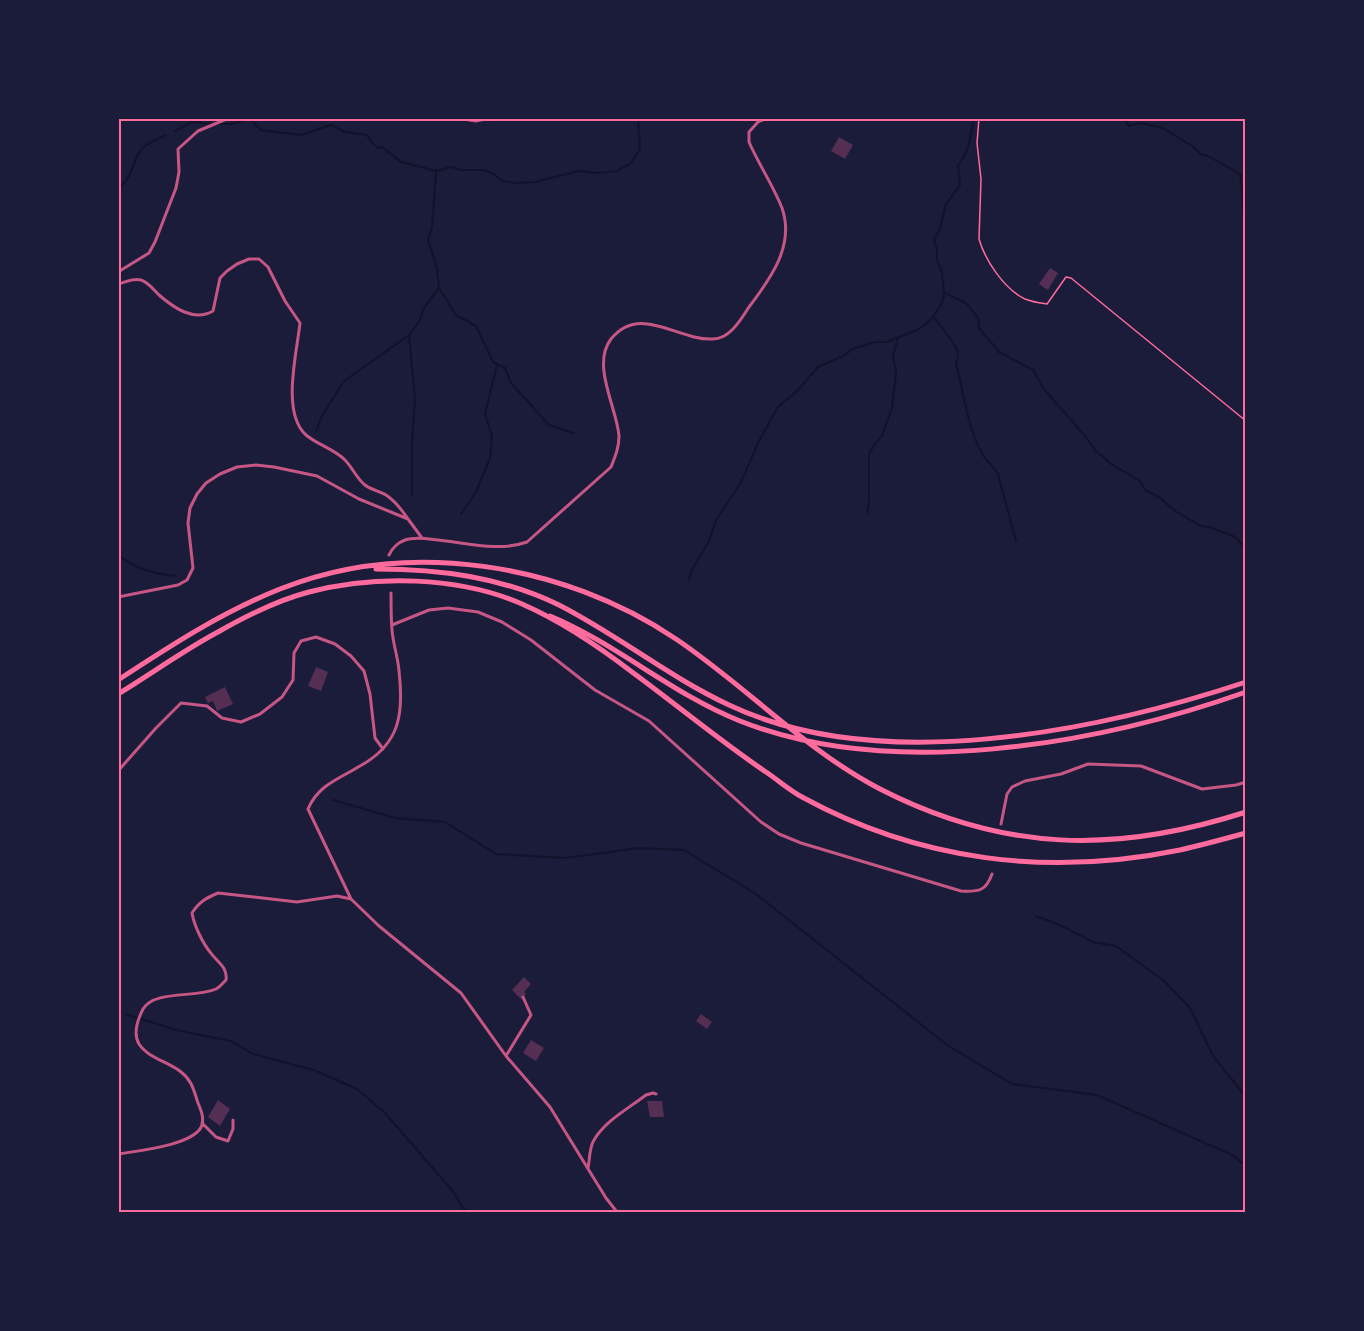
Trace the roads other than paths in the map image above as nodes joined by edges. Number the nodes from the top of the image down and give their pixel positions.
1 (229, 118) edge
2 (457, 118) edge
3 (490, 118) edge
4 (767, 118) edge
5 (118, 272) edge
6 (118, 284) edge
7 (408, 519) junction
8 (422, 538) junction
9 (389, 555) dead end
10 (353, 569) junction
11 (391, 593) dead end
12 (118, 597) edge
13 (521, 603) junction
14 (392, 625) junction
15 (118, 680) edge
16 (1245, 682) edge
17 (1245, 692) edge
18 (118, 694) edge
19 (383, 749) junction
20 (118, 771) edge
21 (1245, 782) edge
22 (1245, 812) edge
23 (1002, 824) dead end
24 (1245, 833) edge
25 (992, 874) dead end
26 (351, 899) junction
27 (523, 997) dead end
28 (507, 1056) junction
29 (656, 1094) dead end
30 (233, 1120) dead end
31 (202, 1123) junction
32 (118, 1154) edge
33 (588, 1170) junction
34 (617, 1212) edge

1 - 5 street
2 - 3 street
4 - 8 street
6 - 7 street
7 - 8 street
7 - 12 street
8 - 9 street
10 - 15 highway
10 - 16 highway
10 - 22 highway
11 - 14 street
13 - 17 highway
13 - 18 highway
13 - 24 highway
14 - 19 street
14 - 25 street
19 - 20 street
19 - 26 street
21 - 23 street
26 - 28 street
26 - 31 street
27 - 28 street
28 - 33 street
29 - 33 street
30 - 31 street
31 - 32 street
33 - 34 street

